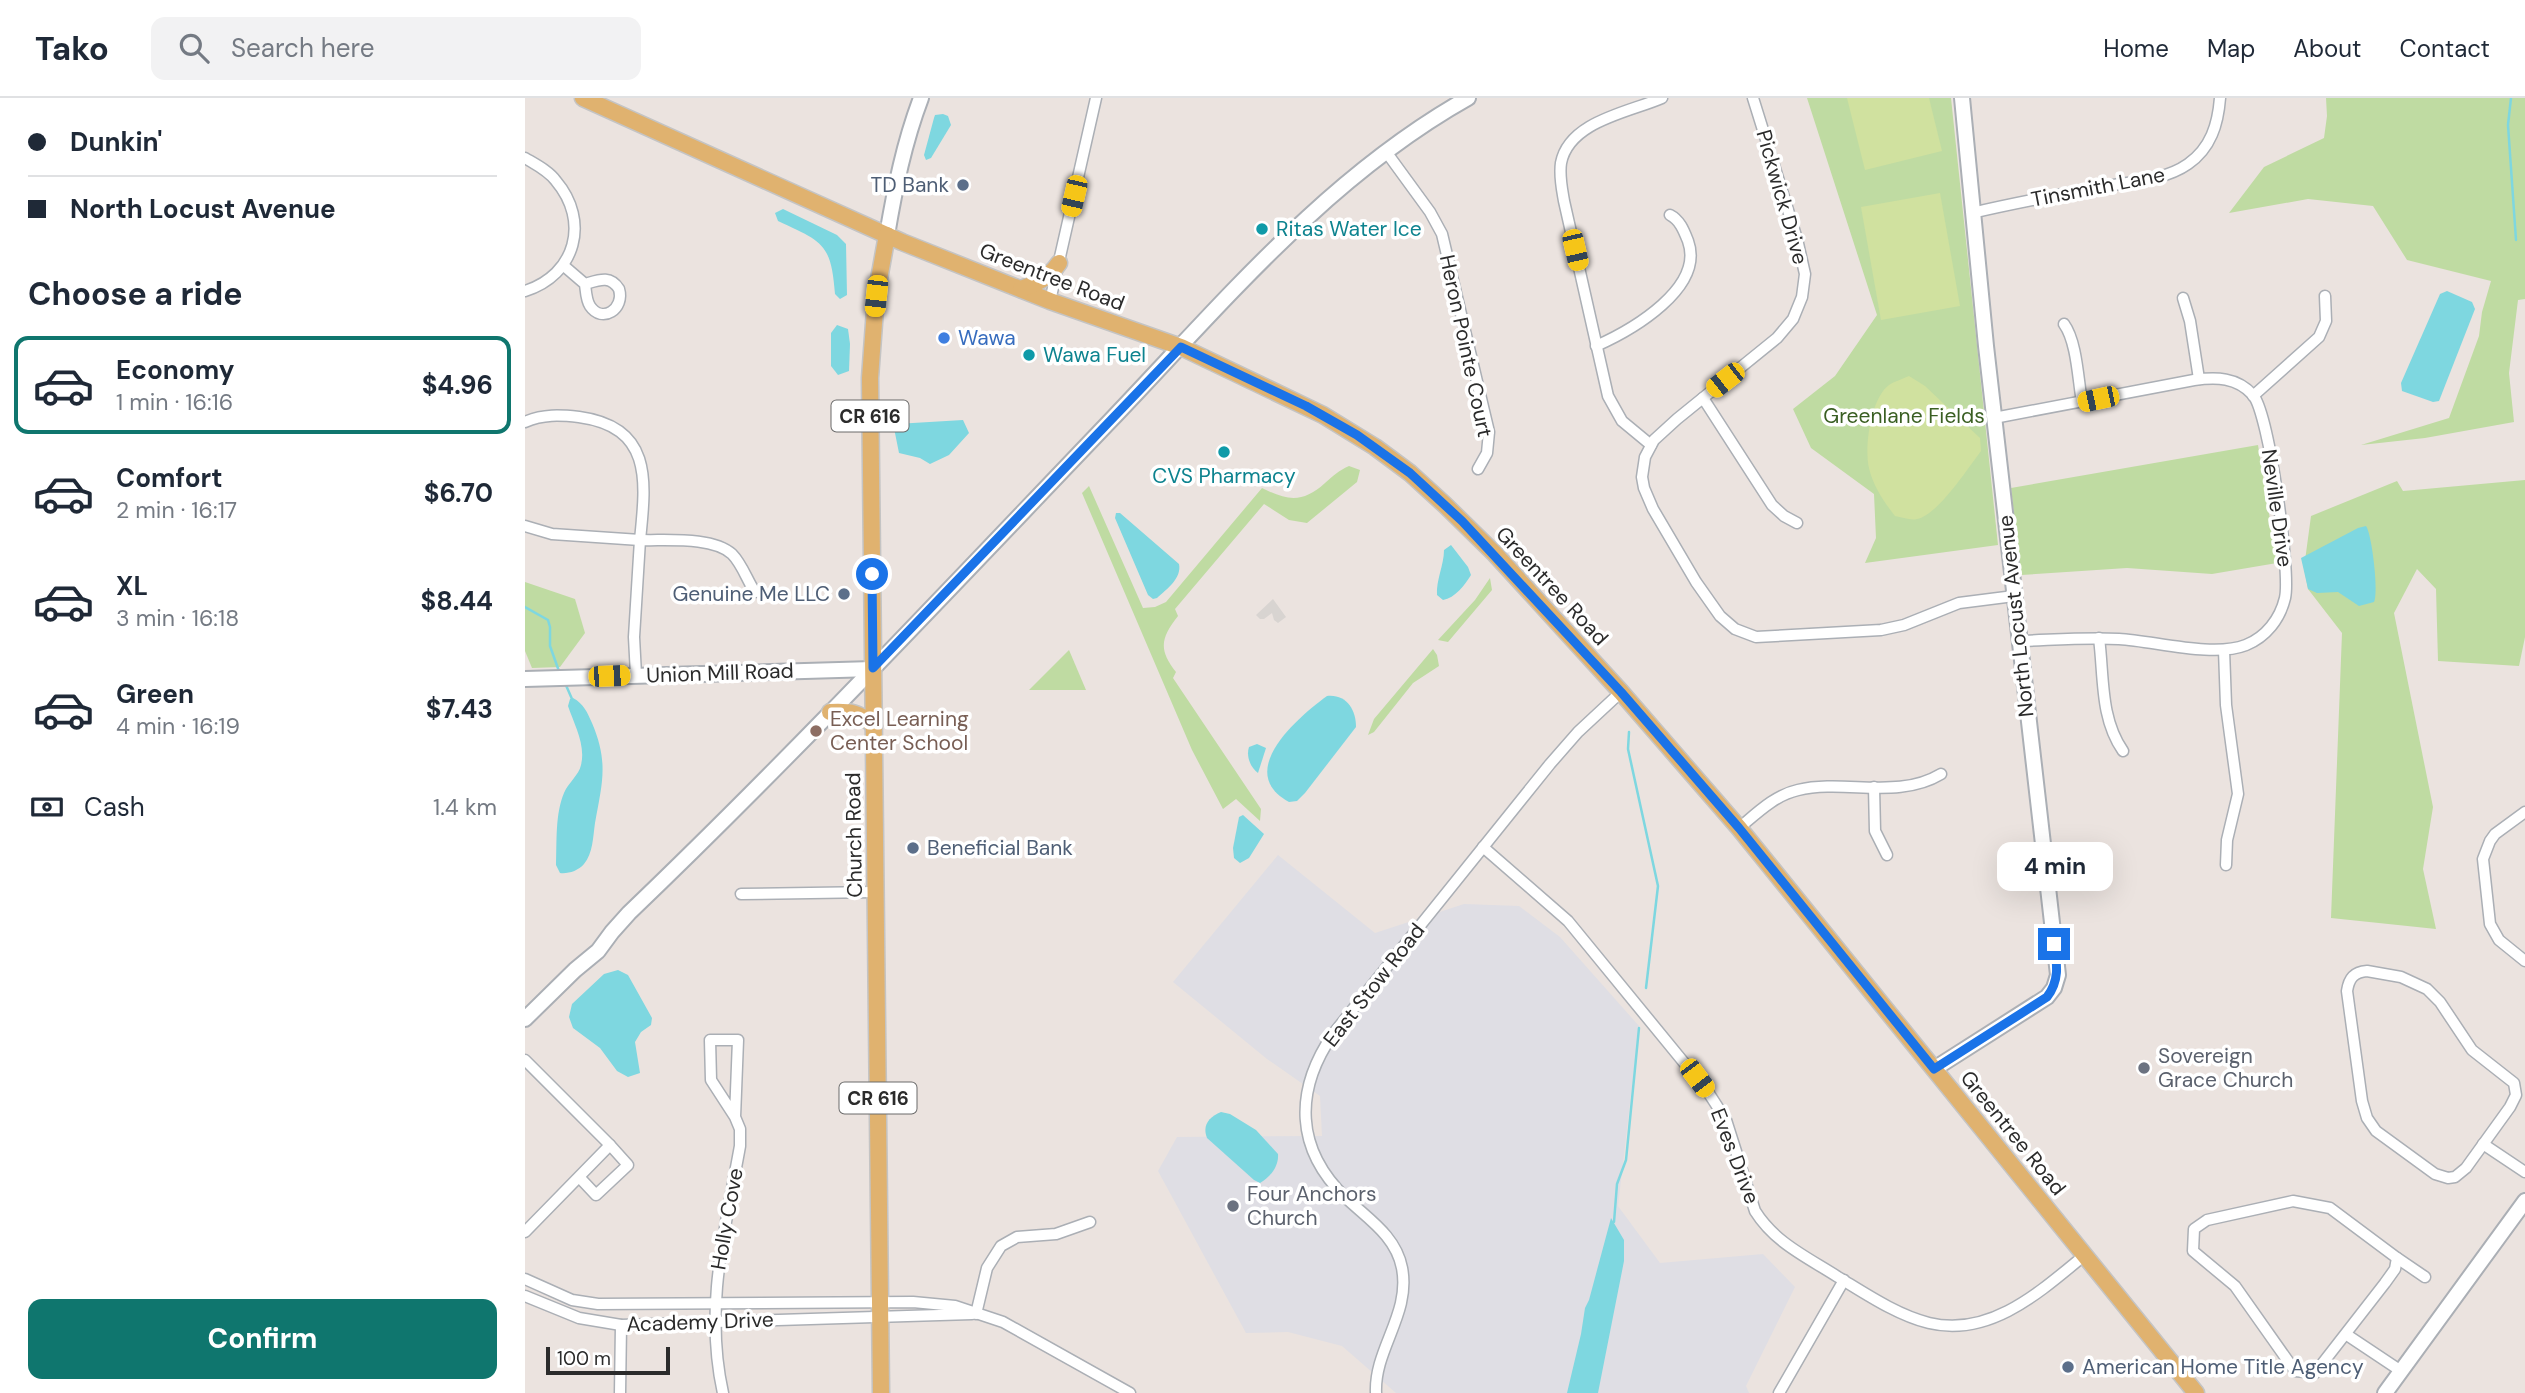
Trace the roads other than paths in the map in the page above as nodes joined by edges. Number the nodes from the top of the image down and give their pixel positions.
1 (583, 98) edge
2 (921, 98) edge
3 (1096, 98) edge
4 (1662, 98) edge
5 (1753, 98) edge
6 (1962, 98) edge
7 (2220, 98) edge
8 (1462, 99) edge
9 (598, 102) edge
10 (1387, 153) junction
11 (525, 158) edge
12 (1972, 213) junction
13 (1670, 215) dead end
14 (887, 235) junction
15 (1059, 263) junction
16 (564, 266) junction
17 (585, 284) dead end
18 (1021, 289) junction
19 (525, 291) edge
20 (2325, 296) dead end
21 (2183, 298) dead end
22 (1051, 301) junction
23 (2064, 324) dead end
24 (1597, 346) junction
25 (1181, 347) junction
26 (2199, 379) junction
27 (2253, 396) junction
28 (1703, 398) junction
29 (2082, 402) junction
30 (1994, 418) junction
31 (525, 422) edge
32 (1651, 444) junction
33 (1478, 469) dead end
34 (1797, 523) dead end
35 (525, 526) edge
36 (640, 540) junction
37 (755, 592) dead end
38 (2014, 596) junction
39 (2099, 638) junction
40 (2018, 640) junction
41 (2224, 650) junction
42 (873, 668) junction
43 (636, 675) junction
44 (525, 679) edge
45 (1621, 692) junction
46 (830, 712) junction
47 (874, 726) junction
48 (2123, 751) dead end
49 (1941, 774) dead end
50 (1874, 787) junction
51 (2525, 812) edge
52 (1739, 828) junction
53 (1483, 847) junction
54 (1887, 855) dead end
55 (2226, 864) dead end
56 (875, 892) junction
57 (741, 894) dead end
58 (2525, 961) edge
59 (525, 1018) edge
60 (525, 1060) edge
61 (1934, 1069) junction
62 (735, 1117) junction
63 (2483, 1144) junction
64 (610, 1145) junction
65 (2525, 1172) edge
66 (580, 1178) junction
67 (2525, 1201) edge
68 (1090, 1222) dead end
69 (525, 1232) edge
70 (2086, 1254) junction
71 (2397, 1258) junction
72 (2425, 1277) dead end
73 (525, 1279) edge
74 (1844, 1280) junction
75 (525, 1296) edge
76 (718, 1303) junction
77 (880, 1310) junction
78 (976, 1314) junction
79 (714, 1321) junction
80 (621, 1325) junction
81 (2347, 1335) junction
82 (2401, 1371) junction
83 (619, 1393) edge
84 (723, 1393) edge
85 (881, 1393) edge
86 (1131, 1393) edge
87 (1376, 1393) edge
88 (1779, 1393) edge
89 (2196, 1393) edge
90 (2385, 1393) edge

1 - 9 main road, Greentree Road
2 - 14 street
3 - 15 street
4 - 24 street
5 - 28 street, Pickwick Drive
6 - 12 street, North Locust Avenue
7 - 12 street, Tinsmith Lane
8 - 10 street
9 - 14 main road, Greentree Road
10 - 25 street
10 - 33 street, Heron Pointe Court
11 - 16 street
12 - 30 street, North Locust Avenue
13 - 24 street
14 - 18 main road, Greentree Road
14 - 42 main road, Church Road / CR 616
15 - 18 main road
15 - 22 street
16 - 17 street
16 - 19 street
18 - 22 main road, Greentree Road
20 - 27 street
21 - 26 street
22 - 25 main road, Greentree Road
23 - 29 street
24 - 32 street
25 - 42 street
25 - 45 main road, Greentree Road
26 - 27 street
26 - 29 street
27 - 41 street, Neville Drive
28 - 32 street, Pickwick Drive
28 - 34 street
29 - 30 street
30 - 38 street, North Locust Avenue
31 - 36 street
32 - 38 street
35 - 36 street
36 - 37 street
36 - 43 street
38 - 40 street, North Locust Avenue
39 - 40 street, Neville Drive
39 - 41 street, Neville Drive
39 - 48 street
40 - 61 street, North Locust Avenue
41 - 55 street
42 - 43 street, Union Mill Road
42 - 46 street
42 - 47 main road, Church Road / CR 616
43 - 44 street, Union Mill Road
45 - 52 main road, Greentree Road
45 - 53 street, East Stow Road
46 - 47 main road
46 - 59 street
47 - 56 main road, Church Road / CR 616
49 - 50 street
50 - 52 street
50 - 54 street
51 - 58 street
52 - 61 main road, Greentree Road
53 - 74 street, Eves Drive
53 - 87 street, East Stow Road
56 - 57 street
56 - 77 main road, Church Road / CR 616
60 - 64 street
61 - 70 main road, Greentree Road
62 - 62 street, Holly Cove
62 - 76 street, Holly Cove
63 - 63 street
63 - 65 street
64 - 66 street
64 - 66 street
66 - 69 street
67 - 82 street
68 - 78 street
70 - 74 street, Eves Drive
70 - 89 main road, Greentree Road
71 - 72 street
71 - 81 street
71 - 81 street
73 - 76 street, Academy Drive
74 - 88 street
75 - 80 street, Academy Drive
76 - 77 street, Academy Drive
76 - 79 street, Holly Cove
77 - 78 street
77 - 79 street, Academy Drive
77 - 85 main road, Church Road / CR 616
78 - 86 street
79 - 80 street, Academy Drive
79 - 84 street, Holly Cove
80 - 83 street
81 - 82 street
82 - 90 street

